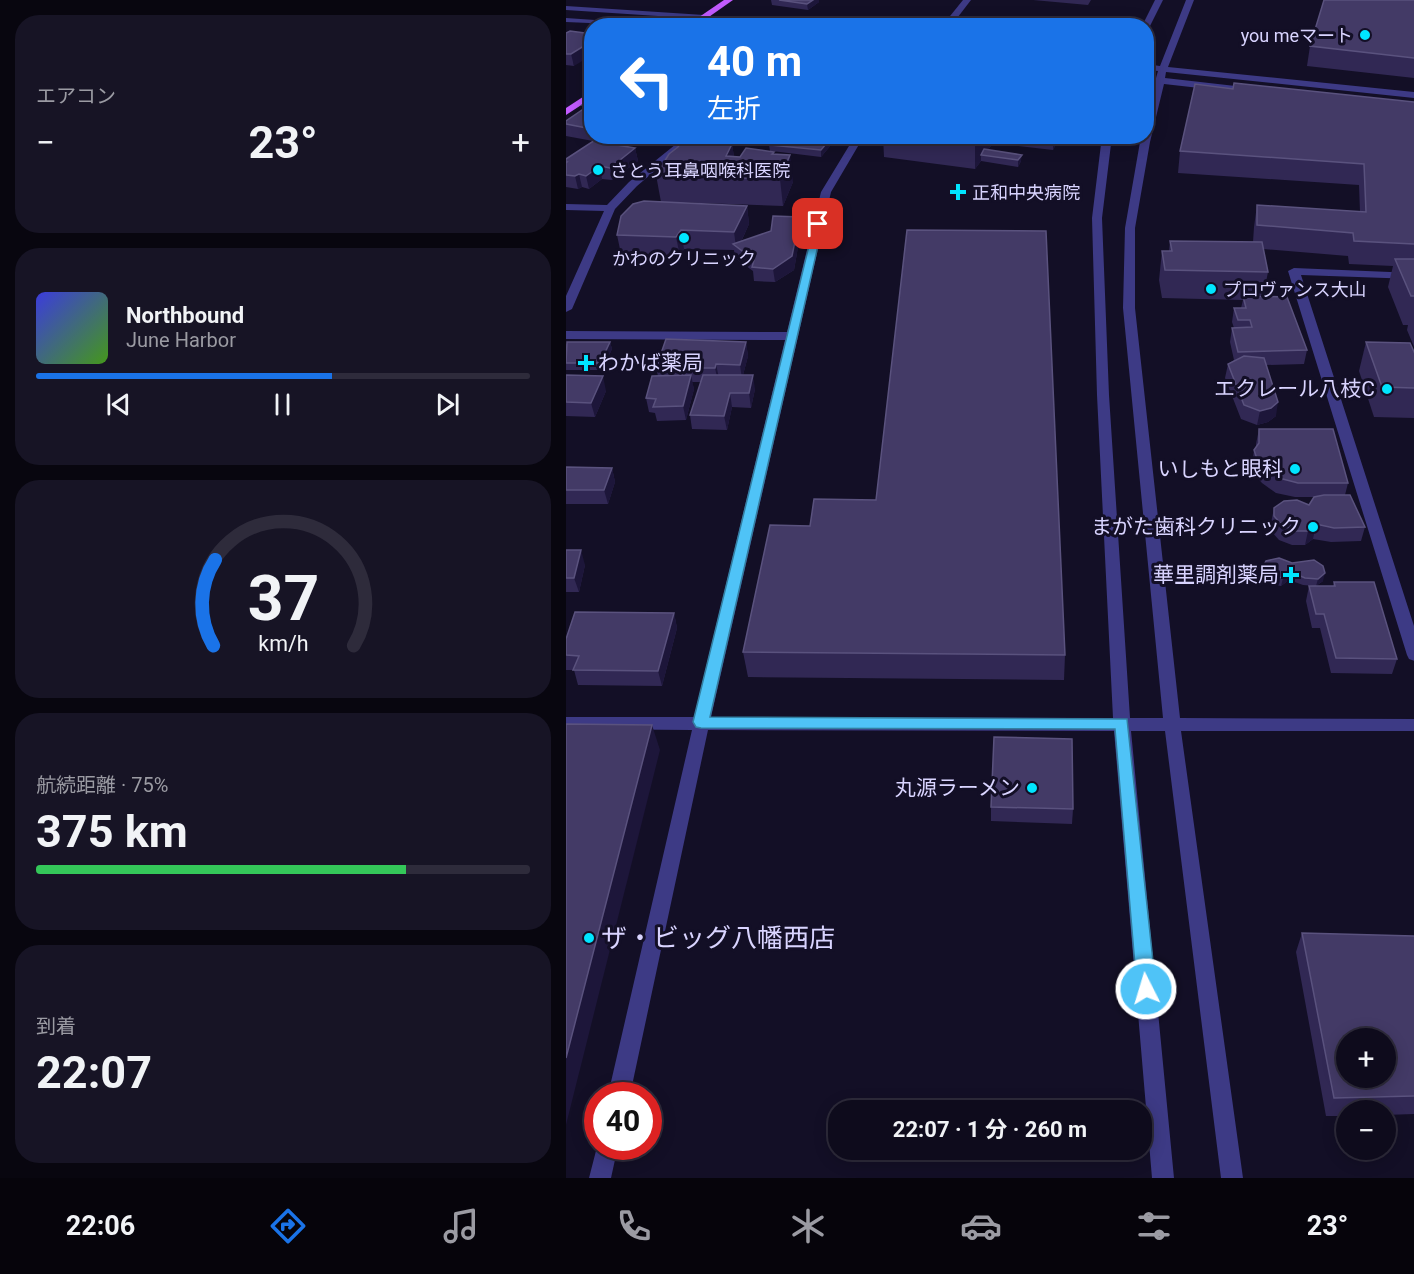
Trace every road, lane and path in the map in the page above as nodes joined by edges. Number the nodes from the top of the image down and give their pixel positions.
1 (579, 0) edge
2 (728, 0) edge
3 (967, 0) edge
4 (1159, 0) edge
5 (1190, 0) edge
6 (570, 8) edge
7 (704, 17) junction
8 (712, 18) edge
9 (953, 18) edge
10 (1150, 18) edge
11 (566, 20) edge
12 (584, 21) edge
13 (1157, 76) edge
14 (1154, 92) edge
15 (1264, 92) edge
16 (1415, 95) edge
17 (584, 100) edge
18 (566, 112) edge
19 (682, 144) edge
20 (855, 144) edge
21 (1106, 144) edge
22 (1145, 144) edge
23 (566, 207) edge
24 (610, 208) junction
25 (1415, 276) edge
26 (566, 309) edge
27 (566, 335) edge
28 (791, 336) junction
29 (1415, 654) edge
30 (701, 722) junction
31 (566, 723) edge
32 (1122, 723) junction
33 (1172, 724) junction
34 (1415, 724) edge
35 (622, 1082) edge
36 (604, 1160) edge
37 (600, 1178) edge
38 (1163, 1178) edge
39 (1232, 1178) edge

1 - 6 street
2 - 7 main road
3 - 9 street
4 - 10 street
5 - 13 street
6 - 7 street
7 - 8 street
11 - 12 street
13 - 14 street
13 - 15 street
13 - 16 street
17 - 18 main road
19 - 24 street
20 - 28 street
21 - 32 street
22 - 33 street
23 - 24 street
24 - 26 street
25 - 29 street
27 - 28 street
28 - 30 street
30 - 31 street
30 - 32 street
30 - 35 street
32 - 33 street
32 - 38 street
33 - 34 street
33 - 39 street
36 - 37 street

